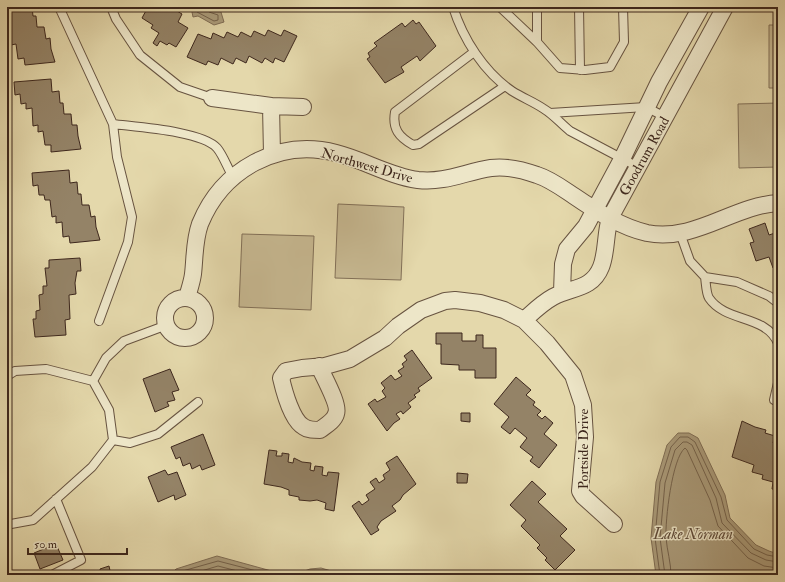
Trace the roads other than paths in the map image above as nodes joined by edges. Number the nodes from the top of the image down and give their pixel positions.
1 (59, 7) edge
2 (110, 7) edge
3 (453, 7) edge
4 (500, 7) edge
5 (537, 7) edge
6 (579, 7) edge
7 (623, 7) edge
8 (701, 7) edge
9 (725, 7) edge
10 (538, 42) junction
11 (474, 52) junction
12 (580, 70) junction
13 (505, 86) junction
14 (212, 98) joint
15 (272, 106) junction
16 (303, 107) dead end
17 (646, 107) junction
18 (550, 113) junction
19 (665, 117) junction
20 (113, 124) junction
21 (272, 154) junction
22 (622, 159) junction
23 (638, 167) junction
24 (233, 177) junction
25 (778, 203) edge
26 (594, 210) junction
27 (610, 218) junction
28 (680, 233) junction
29 (705, 277) junction
30 (562, 292) junction
31 (187, 298) junction
32 (778, 303) edge
33 (524, 320) junction
34 (99, 321) dead end
35 (166, 325) junction
36 (778, 341) edge
37 (319, 366) dead end
38 (7, 376) edge
39 (93, 380) junction
40 (778, 383) edge
41 (198, 402) dead end
42 (778, 402) edge
43 (113, 440) junction
44 (56, 499) junction
45 (7, 523) edge
46 (614, 524) dead end
47 (52, 575) edge

1 - 20 lane
2 - 14 lane
3 - 11 lane
4 - 10 lane
5 - 10 lane
6 - 12 lane
7 - 12 lane
8 - 17 street, Goodrum Road
9 - 19 street, Goodrum Road
10 - 12 lane
11 - 13 lane
11 - 13 lane
13 - 18 lane
14 - 15 street
15 - 16 street
15 - 21 street
17 - 18 lane
17 - 19 lane
17 - 22 street, Goodrum Road
18 - 22 lane
19 - 23 street, Goodrum Road
20 - 24 lane
20 - 34 lane
21 - 24 street, Northwest Drive
21 - 26 street, Northwest Drive
22 - 23 lane
22 - 26 street, Goodrum Road
23 - 27 street, Goodrum Road
24 - 31 street, Northwest Drive
25 - 28 street, Northwest Drive
26 - 27 street, Northwest Drive
26 - 30 street, Goodrum Road
27 - 28 street, Northwest Drive
27 - 30 street, Goodrum Road
28 - 29 lane
29 - 32 lane
29 - 36 lane
30 - 33 street, Goodrum Road
31 - 35 street
31 - 35 street
33 - 37 street, Portside Drive
33 - 46 street, Portside Drive
35 - 39 lane
38 - 39 lane
39 - 43 lane
40 - 42 lane
41 - 43 lane
43 - 44 lane
44 - 45 lane
44 - 47 lane

